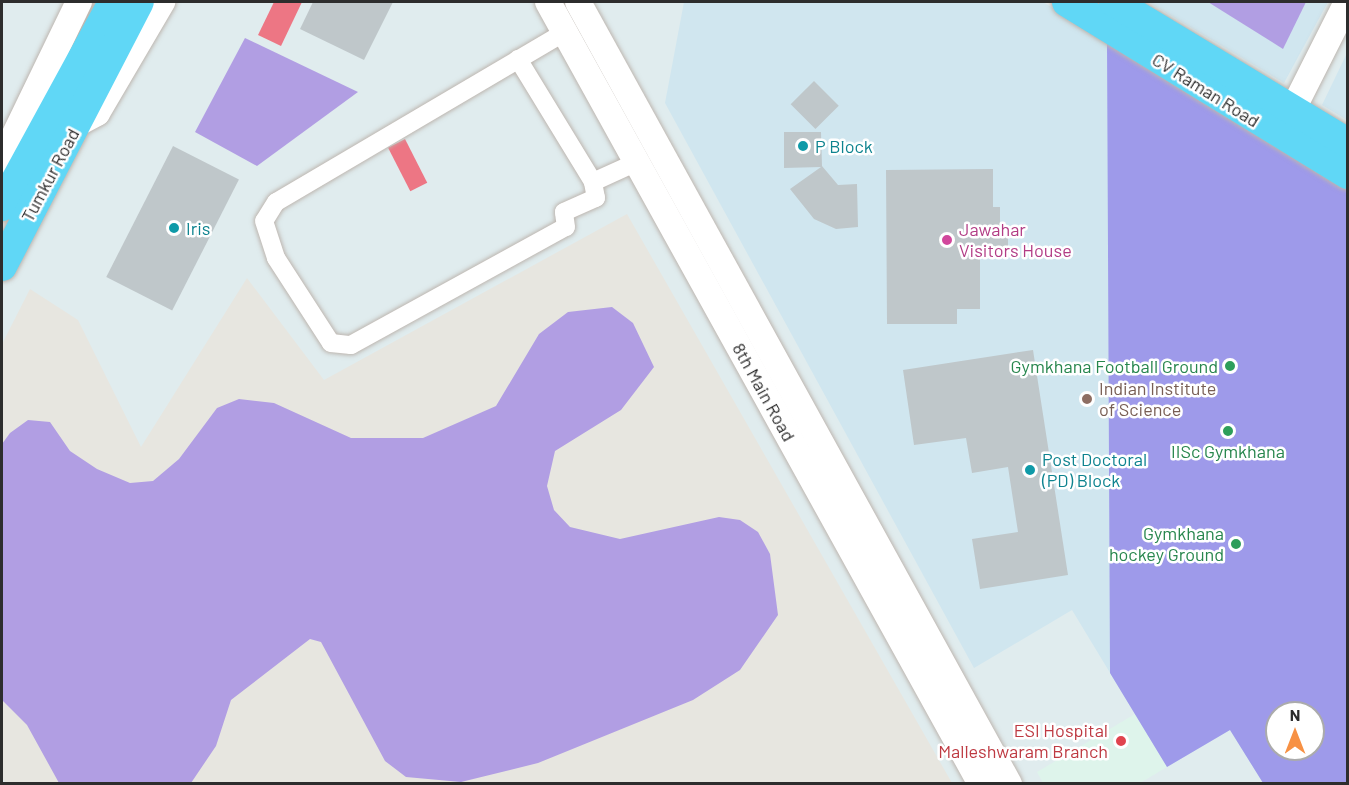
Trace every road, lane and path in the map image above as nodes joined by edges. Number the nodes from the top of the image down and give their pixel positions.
1 (80, 2) edge
2 (112, 2) edge
3 (139, 2) edge
4 (162, 2) edge
5 (548, 2) edge
6 (578, 2) edge
7 (1067, 2) edge
8 (1114, 2) edge
9 (1347, 2) edge
10 (565, 32) junction
11 (518, 59) junction
12 (1292, 111) junction
13 (75, 124) junction
14 (1347, 143) edge
15 (2, 161) edge
16 (637, 162) junction
17 (1347, 174) edge
18 (593, 182) junction
19 (2, 206) edge
20 (2, 266) edge
21 (981, 783) edge
22 (1009, 783) edge

1 - 15 main road
2 - 19 highway
3 - 13 highway
4 - 13 main road, Tumkur Road
5 - 10 main road, 8th Main Road
6 - 22 main road, 8th Main Road
7 - 17 highway, CV Raman Road
8 - 12 highway, CV Raman Road
9 - 12 main road
10 - 11 street
10 - 16 main road, 8th Main Road
11 - 18 street
11 - 18 street
12 - 14 highway, CV Raman Road
13 - 20 highway, Tumkur Road
16 - 18 street
16 - 21 main road, 8th Main Road

